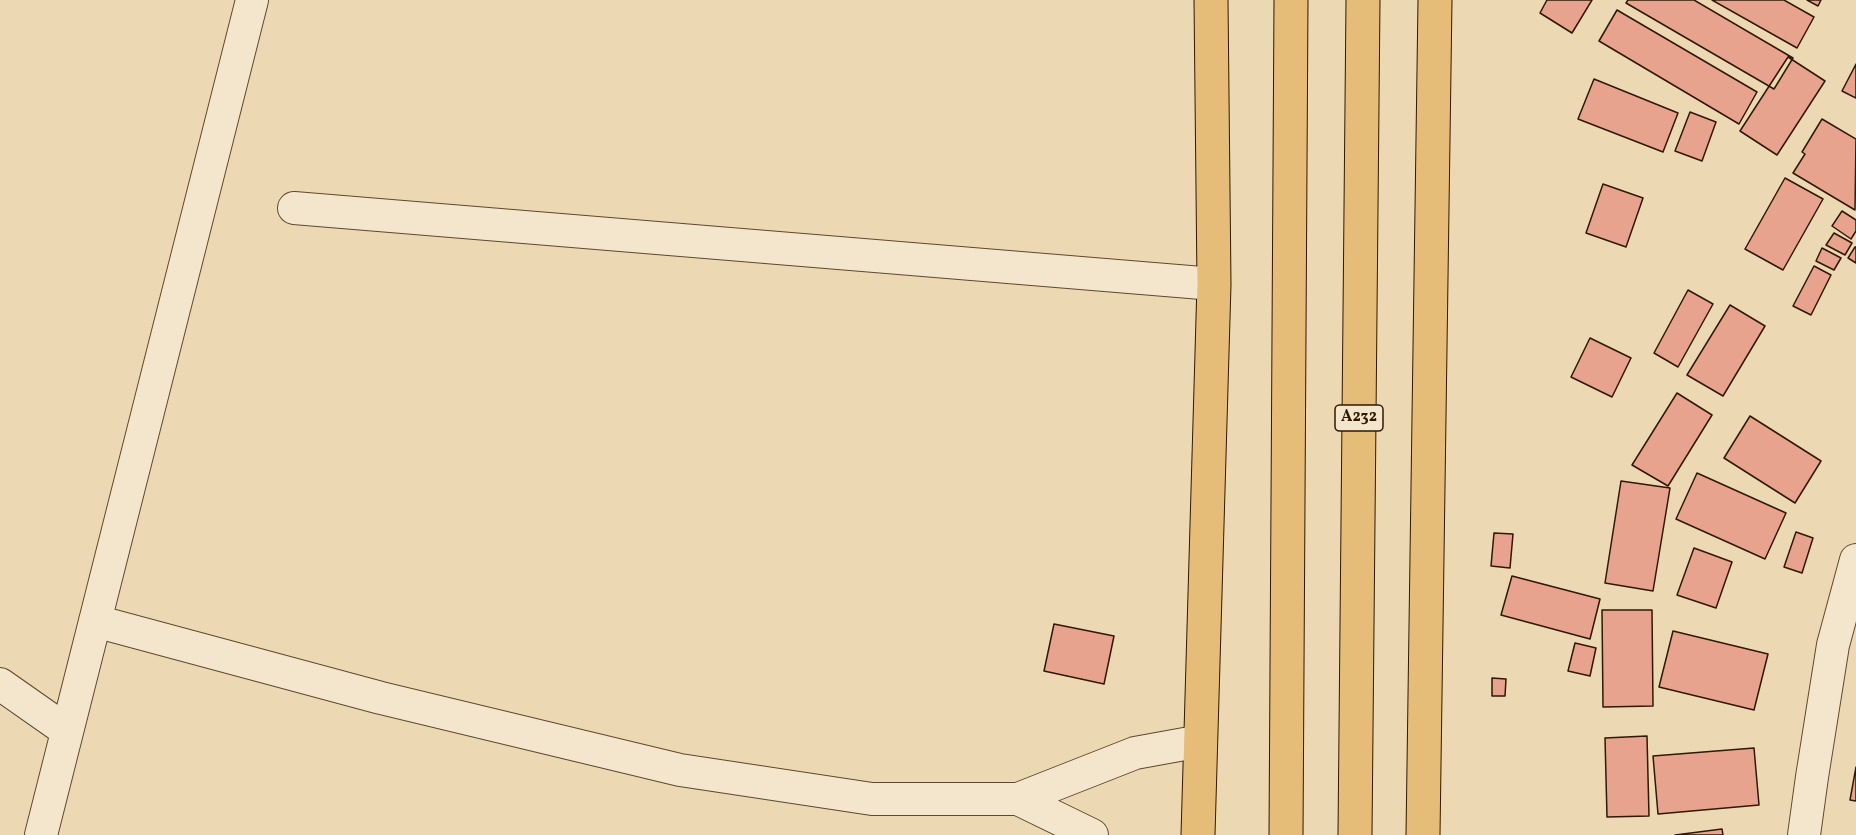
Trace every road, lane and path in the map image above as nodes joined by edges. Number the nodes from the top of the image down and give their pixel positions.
1 (252, 0) edge
2 (1211, 0) edge
3 (1291, 0) edge
4 (1363, 0) edge
5 (1434, 0) edge
6 (294, 208) dead end
7 (1214, 284) junction
8 (1856, 560) edge
9 (95, 621) junction
10 (0, 684) edge
11 (67, 731) junction
12 (1201, 741) junction
13 (1018, 799) junction
14 (41, 835) edge
15 (1092, 835) edge
16 (1198, 835) edge
17 (1286, 835) edge
18 (1355, 835) edge
19 (1423, 835) edge
20 (1804, 835) edge

1 - 9 street
2 - 7 main road
3 - 17 main road
4 - 18 main road, A232
5 - 19 main road
6 - 7 street
7 - 12 main road
8 - 20 street
9 - 11 street
9 - 13 street
10 - 11 street
11 - 14 street
12 - 13 street
12 - 16 main road
13 - 15 street

